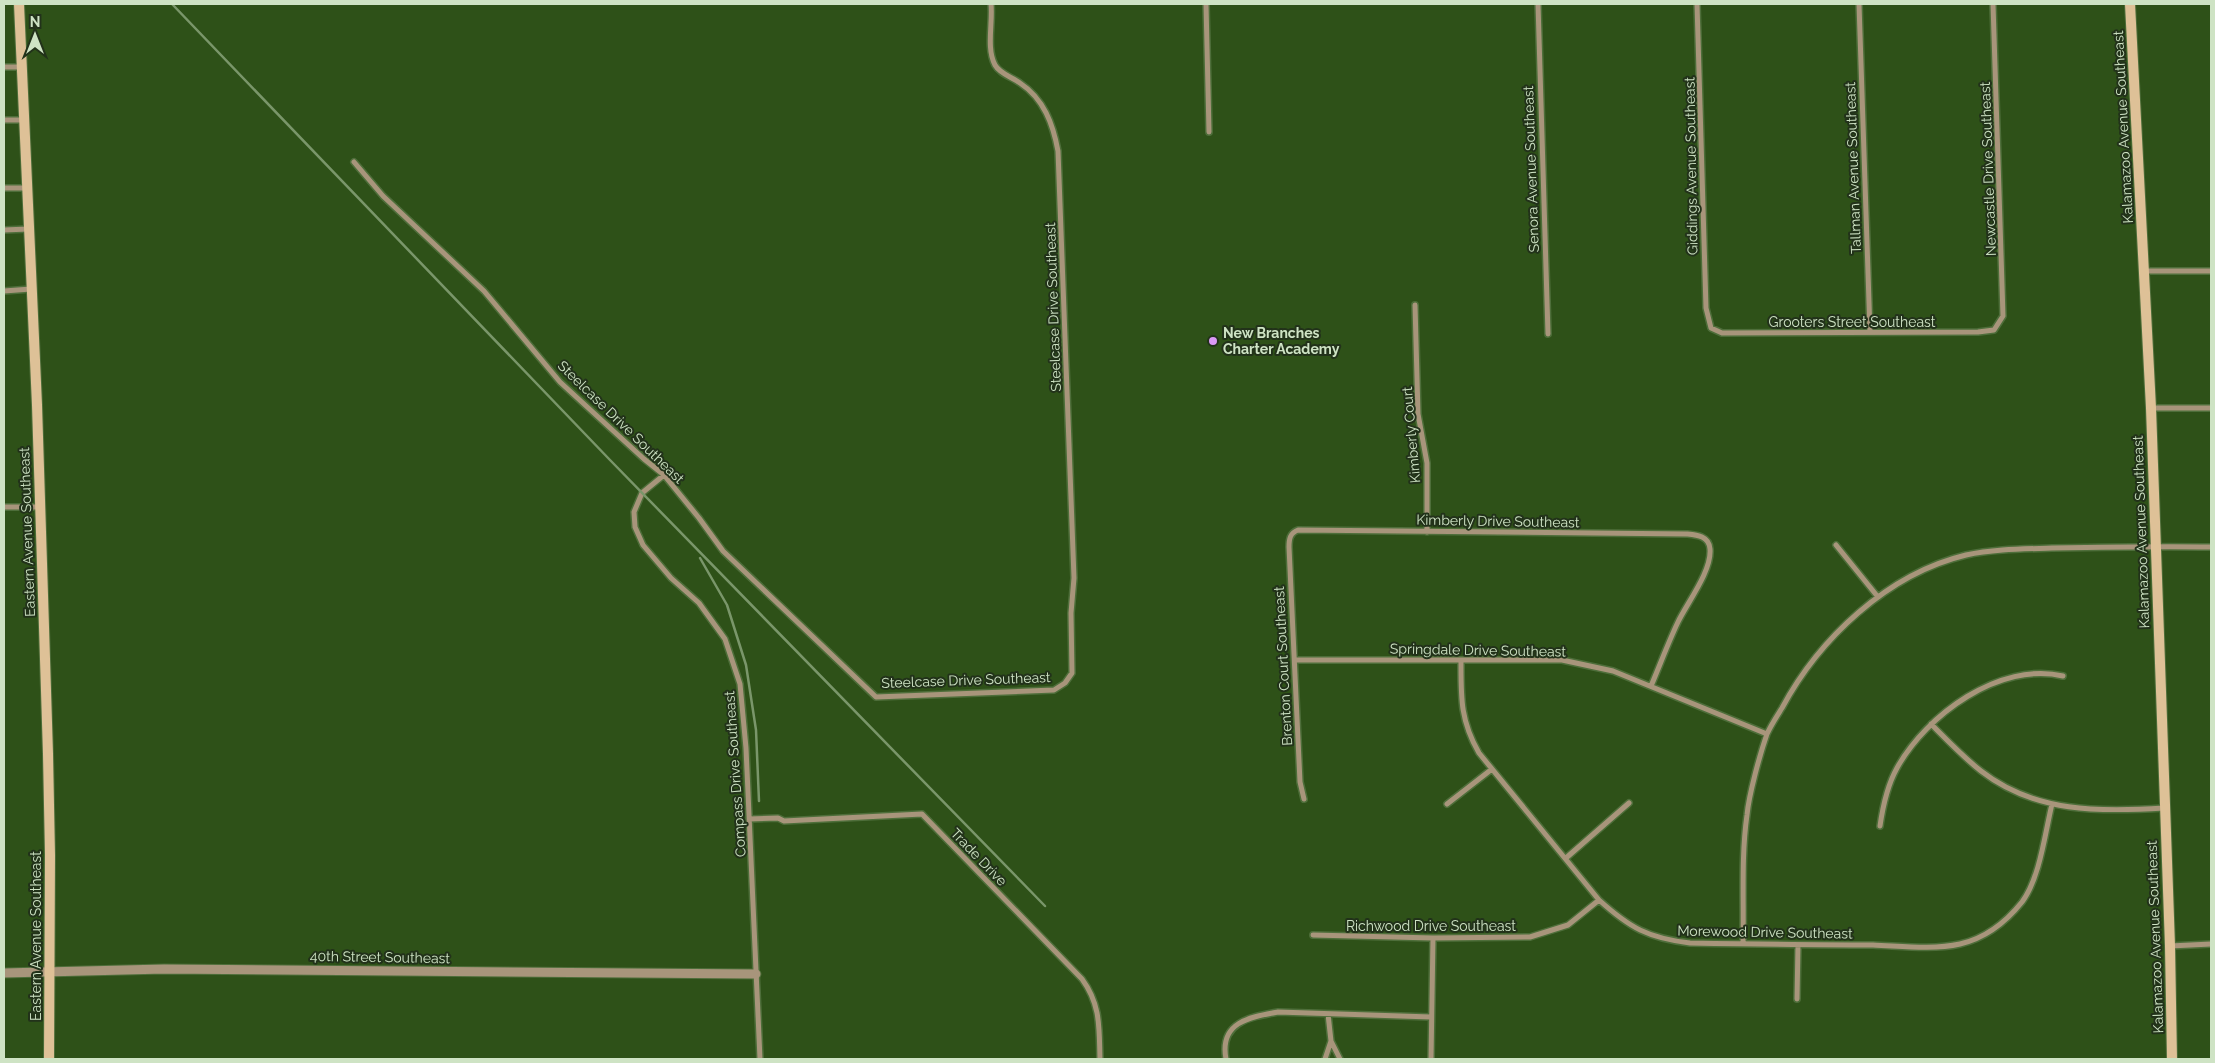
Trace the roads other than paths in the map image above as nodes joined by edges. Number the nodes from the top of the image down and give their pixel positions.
1 (19, 4) edge
2 (991, 4) edge
3 (1206, 4) edge
4 (1538, 4) edge
5 (1697, 4) edge
6 (1859, 4) edge
7 (1993, 4) edge
8 (2130, 4) edge
9 (4, 67) edge
10 (22, 67) junction
11 (4, 120) edge
12 (24, 120) junction
13 (1208, 132) dead end
14 (354, 162) dead end
15 (4, 188) edge
16 (27, 188) junction
17 (28, 229) junction
18 (4, 230) edge
19 (2143, 271) junction
20 (2211, 271) edge
21 (31, 289) junction
22 (4, 291) edge
23 (1415, 305) dead end
24 (1711, 328) joint
25 (1994, 330) joint
26 (1870, 332) junction
27 (1548, 334) dead end
28 (2151, 408) junction
29 (2211, 408) edge
30 (664, 475) junction
31 (4, 507) edge
32 (40, 507) junction
33 (1293, 532) joint
34 (1427, 532) junction
35 (1836, 545) dead end
36 (2155, 546) junction
37 (2211, 547) edge
38 (1878, 597) junction
39 (1294, 660) junction
40 (1461, 660) junction
41 (2063, 676) dead end
42 (1651, 686) junction
43 (1931, 724) junction
44 (1767, 734) junction
45 (1492, 769) junction
46 (1304, 799) dead end
47 (1629, 803) dead end
48 (1446, 804) dead end
49 (2052, 804) junction
50 (2164, 808) junction
51 (750, 819) junction
52 (1880, 826) dead end
53 (1566, 858) junction
54 (1599, 900) junction
55 (1313, 935) dead end
56 (1433, 938) junction
57 (1744, 944) junction
58 (2211, 944) edge
59 (1798, 945) junction
60 (2170, 946) junction
61 (49, 972) junction
62 (4, 973) edge
63 (756, 974) junction
64 (1796, 999) dead end
65 (1328, 1014) junction
66 (1431, 1017) junction
67 (1331, 1041) junction
68 (49, 1059) edge
69 (760, 1059) edge
70 (1100, 1059) edge
71 (1226, 1059) edge
72 (1325, 1059) edge
73 (1340, 1059) edge
74 (1430, 1059) edge
75 (2172, 1059) edge

1 - 10 main road, Eastern Avenue Southeast
2 - 30 street, Steelcase Drive Southeast
3 - 13 street
4 - 27 street, Senora Avenue Southeast
5 - 24 street, Giddings Avenue Southeast
6 - 26 street, Tallman Avenue Southeast
7 - 25 street, Newcastle Drive Southeast
8 - 19 main road, Kalamazoo Avenue Southeast
9 - 10 street
10 - 12 main road, Eastern Avenue Southeast
11 - 12 street
12 - 16 main road, Eastern Avenue Southeast
14 - 30 street, Steelcase Drive Southeast
15 - 16 street
16 - 17 main road, Eastern Avenue Southeast
17 - 18 street
17 - 21 main road, Eastern Avenue Southeast
19 - 20 street
19 - 28 main road, Kalamazoo Avenue Southeast
21 - 22 street
21 - 32 main road, Eastern Avenue Southeast
23 - 34 street, Kimberly Court
24 - 26 street, Grooters Street Southeast
25 - 26 street, Grooters Street Southeast
28 - 29 street
28 - 36 main road, Kalamazoo Avenue Southeast
30 - 51 street, Compass Drive Southeast
31 - 32 street
32 - 61 main road, Eastern Avenue Southeast
33 - 34 street, Kimberly Drive Southeast
33 - 39 street, Brenton Court Southeast
34 - 42 street, Kimberly Drive Southeast
35 - 38 street
36 - 37 street
36 - 38 street
36 - 50 main road, Kalamazoo Avenue Southeast
38 - 44 street
39 - 40 street, Springdale Drive Southeast
39 - 46 street, Brenton Court Southeast
40 - 42 street, Springdale Drive Southeast
40 - 45 street, Morewood Drive Southeast
41 - 43 street
42 - 44 street, Springdale Drive Southeast
43 - 49 street
43 - 52 street
44 - 57 street
45 - 48 street
45 - 53 street, Morewood Drive Southeast
47 - 53 street
49 - 50 street
49 - 59 street, Morewood Drive Southeast
50 - 60 main road, Kalamazoo Avenue Southeast
51 - 63 street, Compass Drive Southeast
51 - 70 street, Trade Drive
53 - 54 street, Morewood Drive Southeast
54 - 56 street, Richwood Drive Southeast
54 - 57 street, Morewood Drive Southeast
55 - 56 street, Richwood Drive Southeast
56 - 66 street
57 - 59 street, Morewood Drive Southeast
58 - 60 street
59 - 64 street
60 - 75 main road, Kalamazoo Avenue Southeast
61 - 62 street, 40th Street Southeast
61 - 63 street, 40th Street Southeast
61 - 68 main road, Eastern Avenue Southeast
63 - 69 street, Compass Drive Southeast
65 - 66 street
65 - 67 street
65 - 71 street
66 - 74 street
67 - 72 street
67 - 73 street

